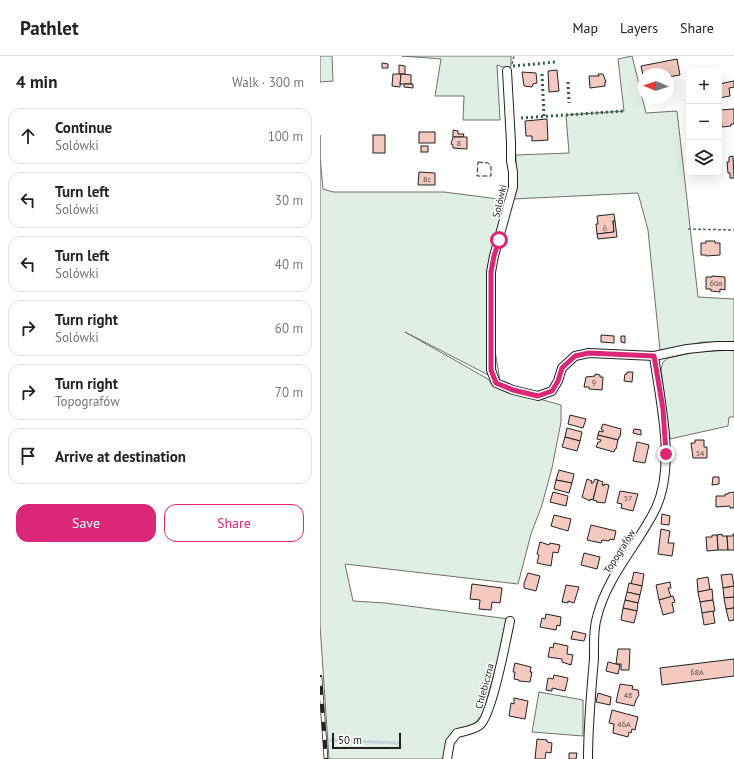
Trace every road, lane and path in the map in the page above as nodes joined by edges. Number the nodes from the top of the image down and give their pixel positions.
1 (514, 56) edge
2 (509, 69) joint
3 (688, 229) dead end
4 (734, 230) edge
5 (734, 346) edge
6 (654, 356) junction
7 (510, 621) dead end
8 (447, 759) edge
9 (588, 759) edge

1 - 2 path
2 - 6 street, Solówki
3 - 4 path
5 - 6 street, Solówki
6 - 9 street, Topografów
7 - 8 street, Chlebiczna

